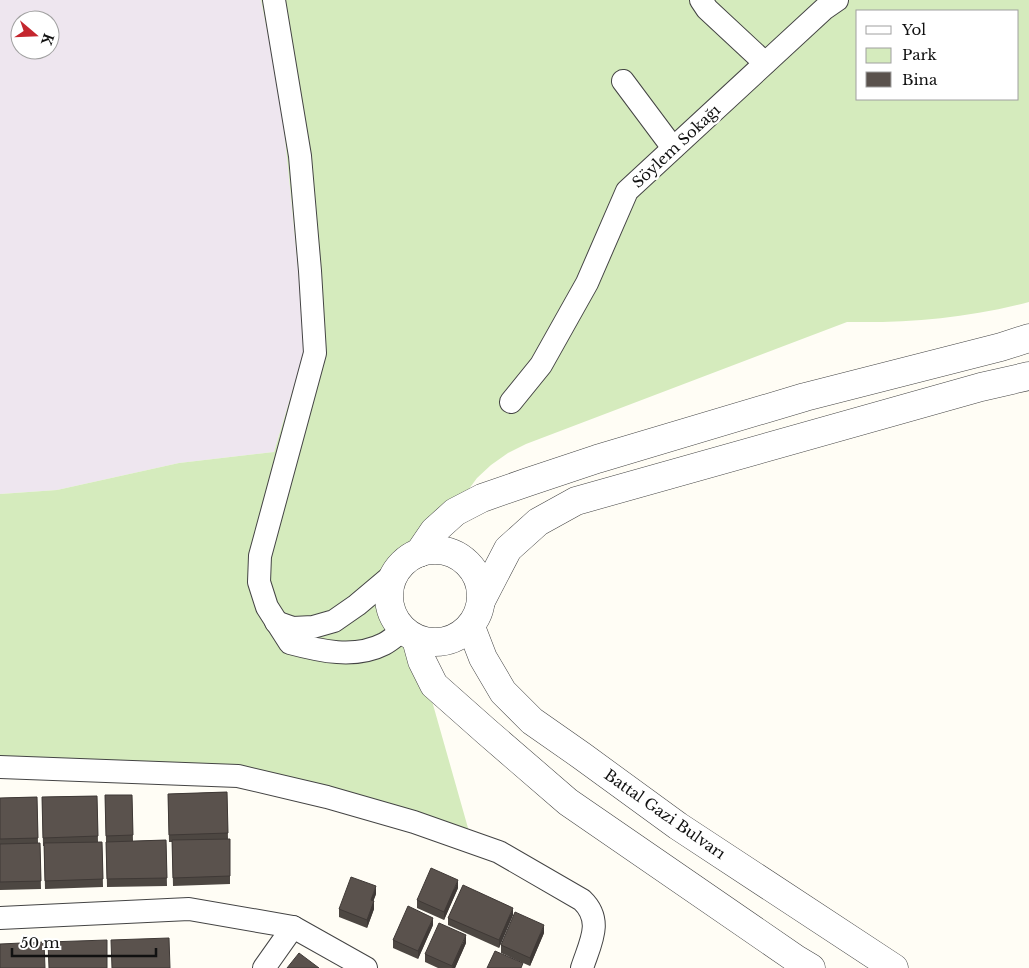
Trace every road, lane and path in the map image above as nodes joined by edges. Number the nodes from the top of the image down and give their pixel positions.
1 (274, 0) edge
2 (702, 0) edge
3 (837, 0) edge
4 (765, 64) junction
5 (623, 81) dead end
6 (673, 148) junction
7 (1029, 338) edge
8 (1029, 376) edge
9 (511, 402) dead end
10 (419, 553) junction
11 (395, 573) junction
12 (482, 599) junction
13 (276, 622) junction
14 (471, 627) junction
15 (409, 635) junction
16 (0, 767) edge
17 (0, 918) edge
18 (293, 927) junction
19 (264, 968) edge
20 (366, 968) edge
21 (582, 968) edge
22 (810, 968) edge
23 (894, 968) edge

1 - 13 street
2 - 4 street
3 - 4 street, Söylem Sokağı
4 - 6 street, Söylem Sokağı
5 - 6 street
6 - 9 street, Söylem Sokağı
7 - 10 street
8 - 12 street
10 - 11 street
10 - 12 street
11 - 13 street
11 - 15 street
12 - 14 street
13 - 15 street
14 - 15 street
14 - 23 street, Battal Gazi Bulvarı
15 - 22 street
16 - 21 street
17 - 18 street
18 - 19 street
18 - 20 street

